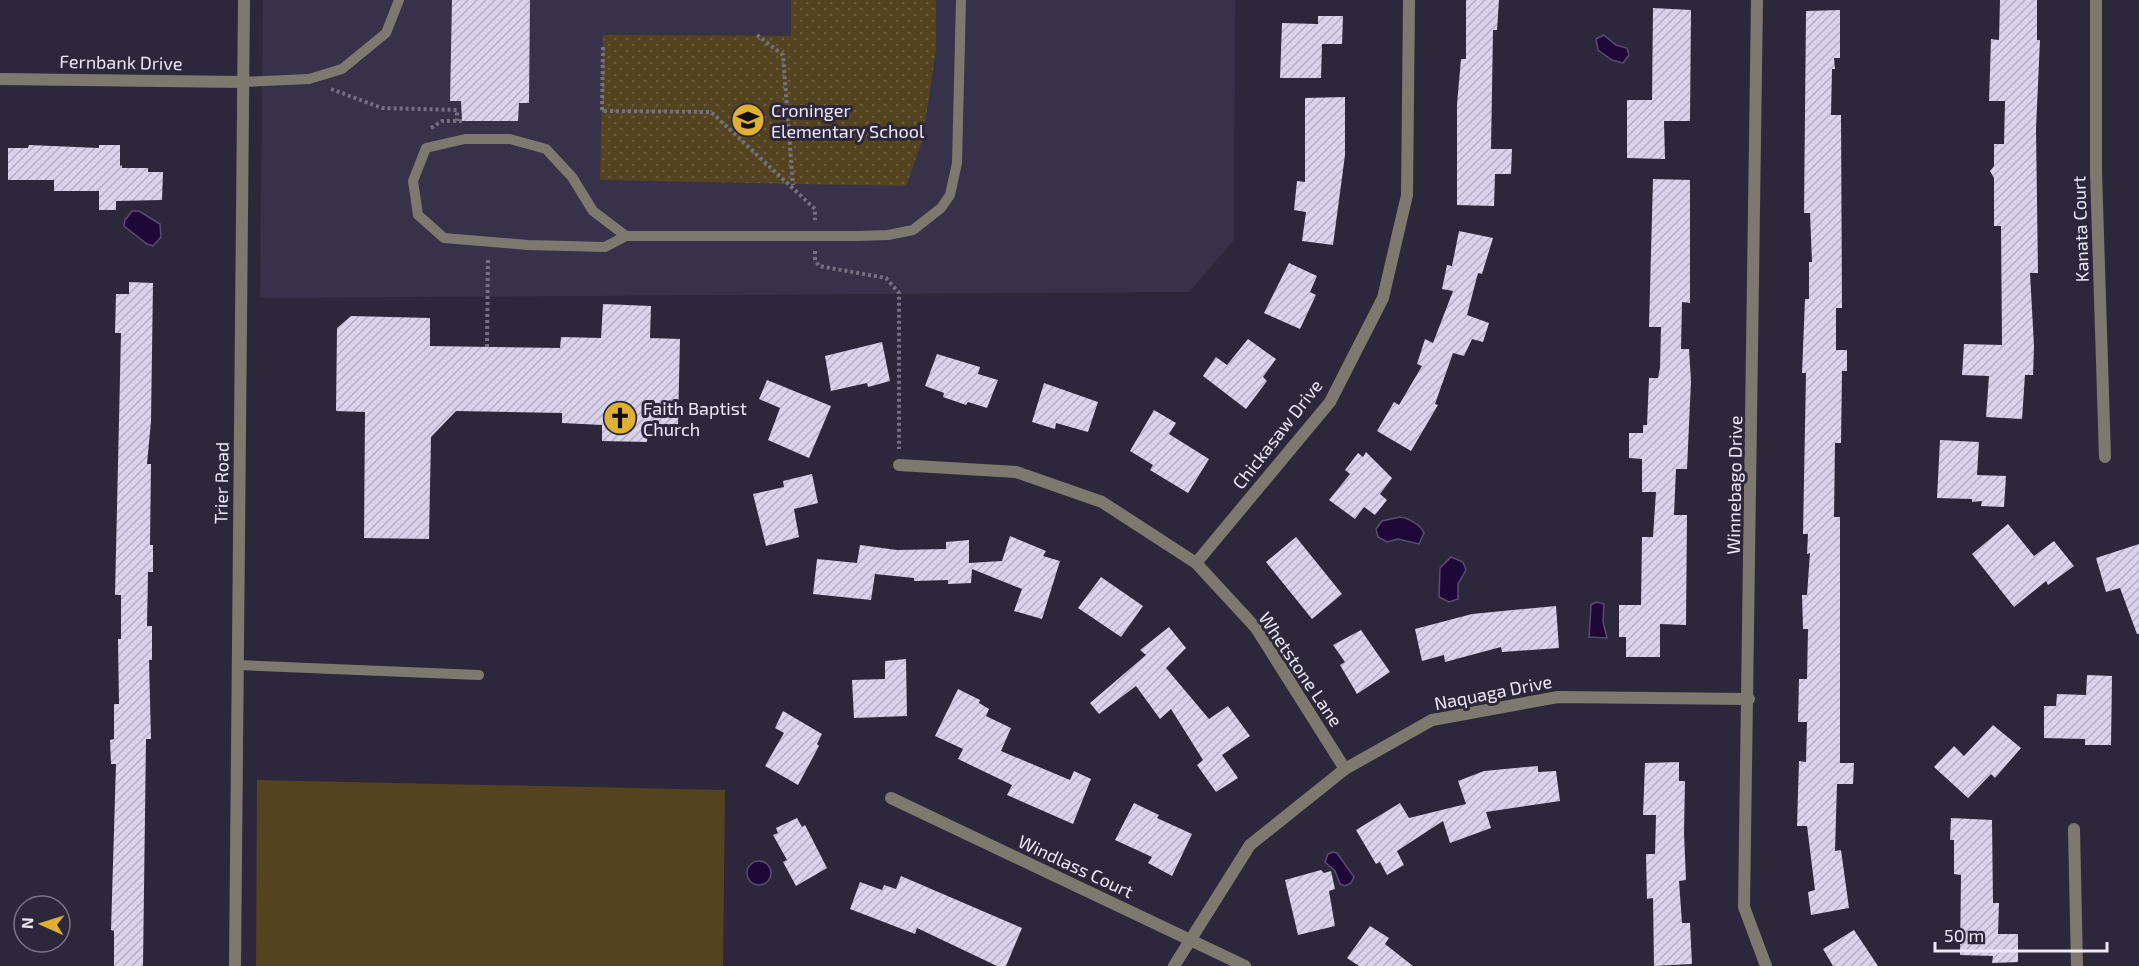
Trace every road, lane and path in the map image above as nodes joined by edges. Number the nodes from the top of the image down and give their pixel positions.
1 (244, 0) edge
2 (399, 0) edge
3 (961, 0) edge
4 (1409, 0) edge
5 (1757, 0) edge
6 (2096, 0) edge
7 (757, 35) dead end
8 (603, 46) dead end
9 (0, 79) edge
10 (309, 79) junction
11 (242, 82) junction
12 (457, 121) dead end
13 (793, 186) junction
14 (626, 236) junction
15 (815, 236) junction
16 (2105, 457) dead end
17 (899, 465) joint
18 (1196, 563) junction
19 (238, 665) junction
20 (479, 675) dead end
21 (1749, 699) junction
22 (1345, 769) junction
23 (891, 798) dead end
24 (2074, 829) dead end
25 (1190, 940) junction
26 (235, 966) edge
27 (1174, 966) edge
28 (1245, 966) edge
29 (1766, 966) edge
30 (2077, 966) edge

1 - 11 street, Trier Road
2 - 10 lane
3 - 15 lane
4 - 18 street, Chickasaw Drive
5 - 21 street, Winnebago Drive
6 - 16 street, Kanata Court
7 - 13 path
8 - 13 path
9 - 11 street, Fernbank Drive
10 - 11 lane
10 - 12 path
11 - 19 street, Trier Road
13 - 15 path
14 - 14 lane
14 - 15 lane
15 - 17 path
17 - 18 street, Whetstone Lane
18 - 22 street, Whetstone Lane
19 - 20 lane
19 - 26 street, Trier Road
21 - 22 street, Naquaga Drive
21 - 29 street, Winnebago Drive
22 - 25 street, Naquaga Drive
23 - 25 street, Windlass Court
24 - 30 street
25 - 27 street, Naquaga Drive
25 - 28 street, Windlass Court

